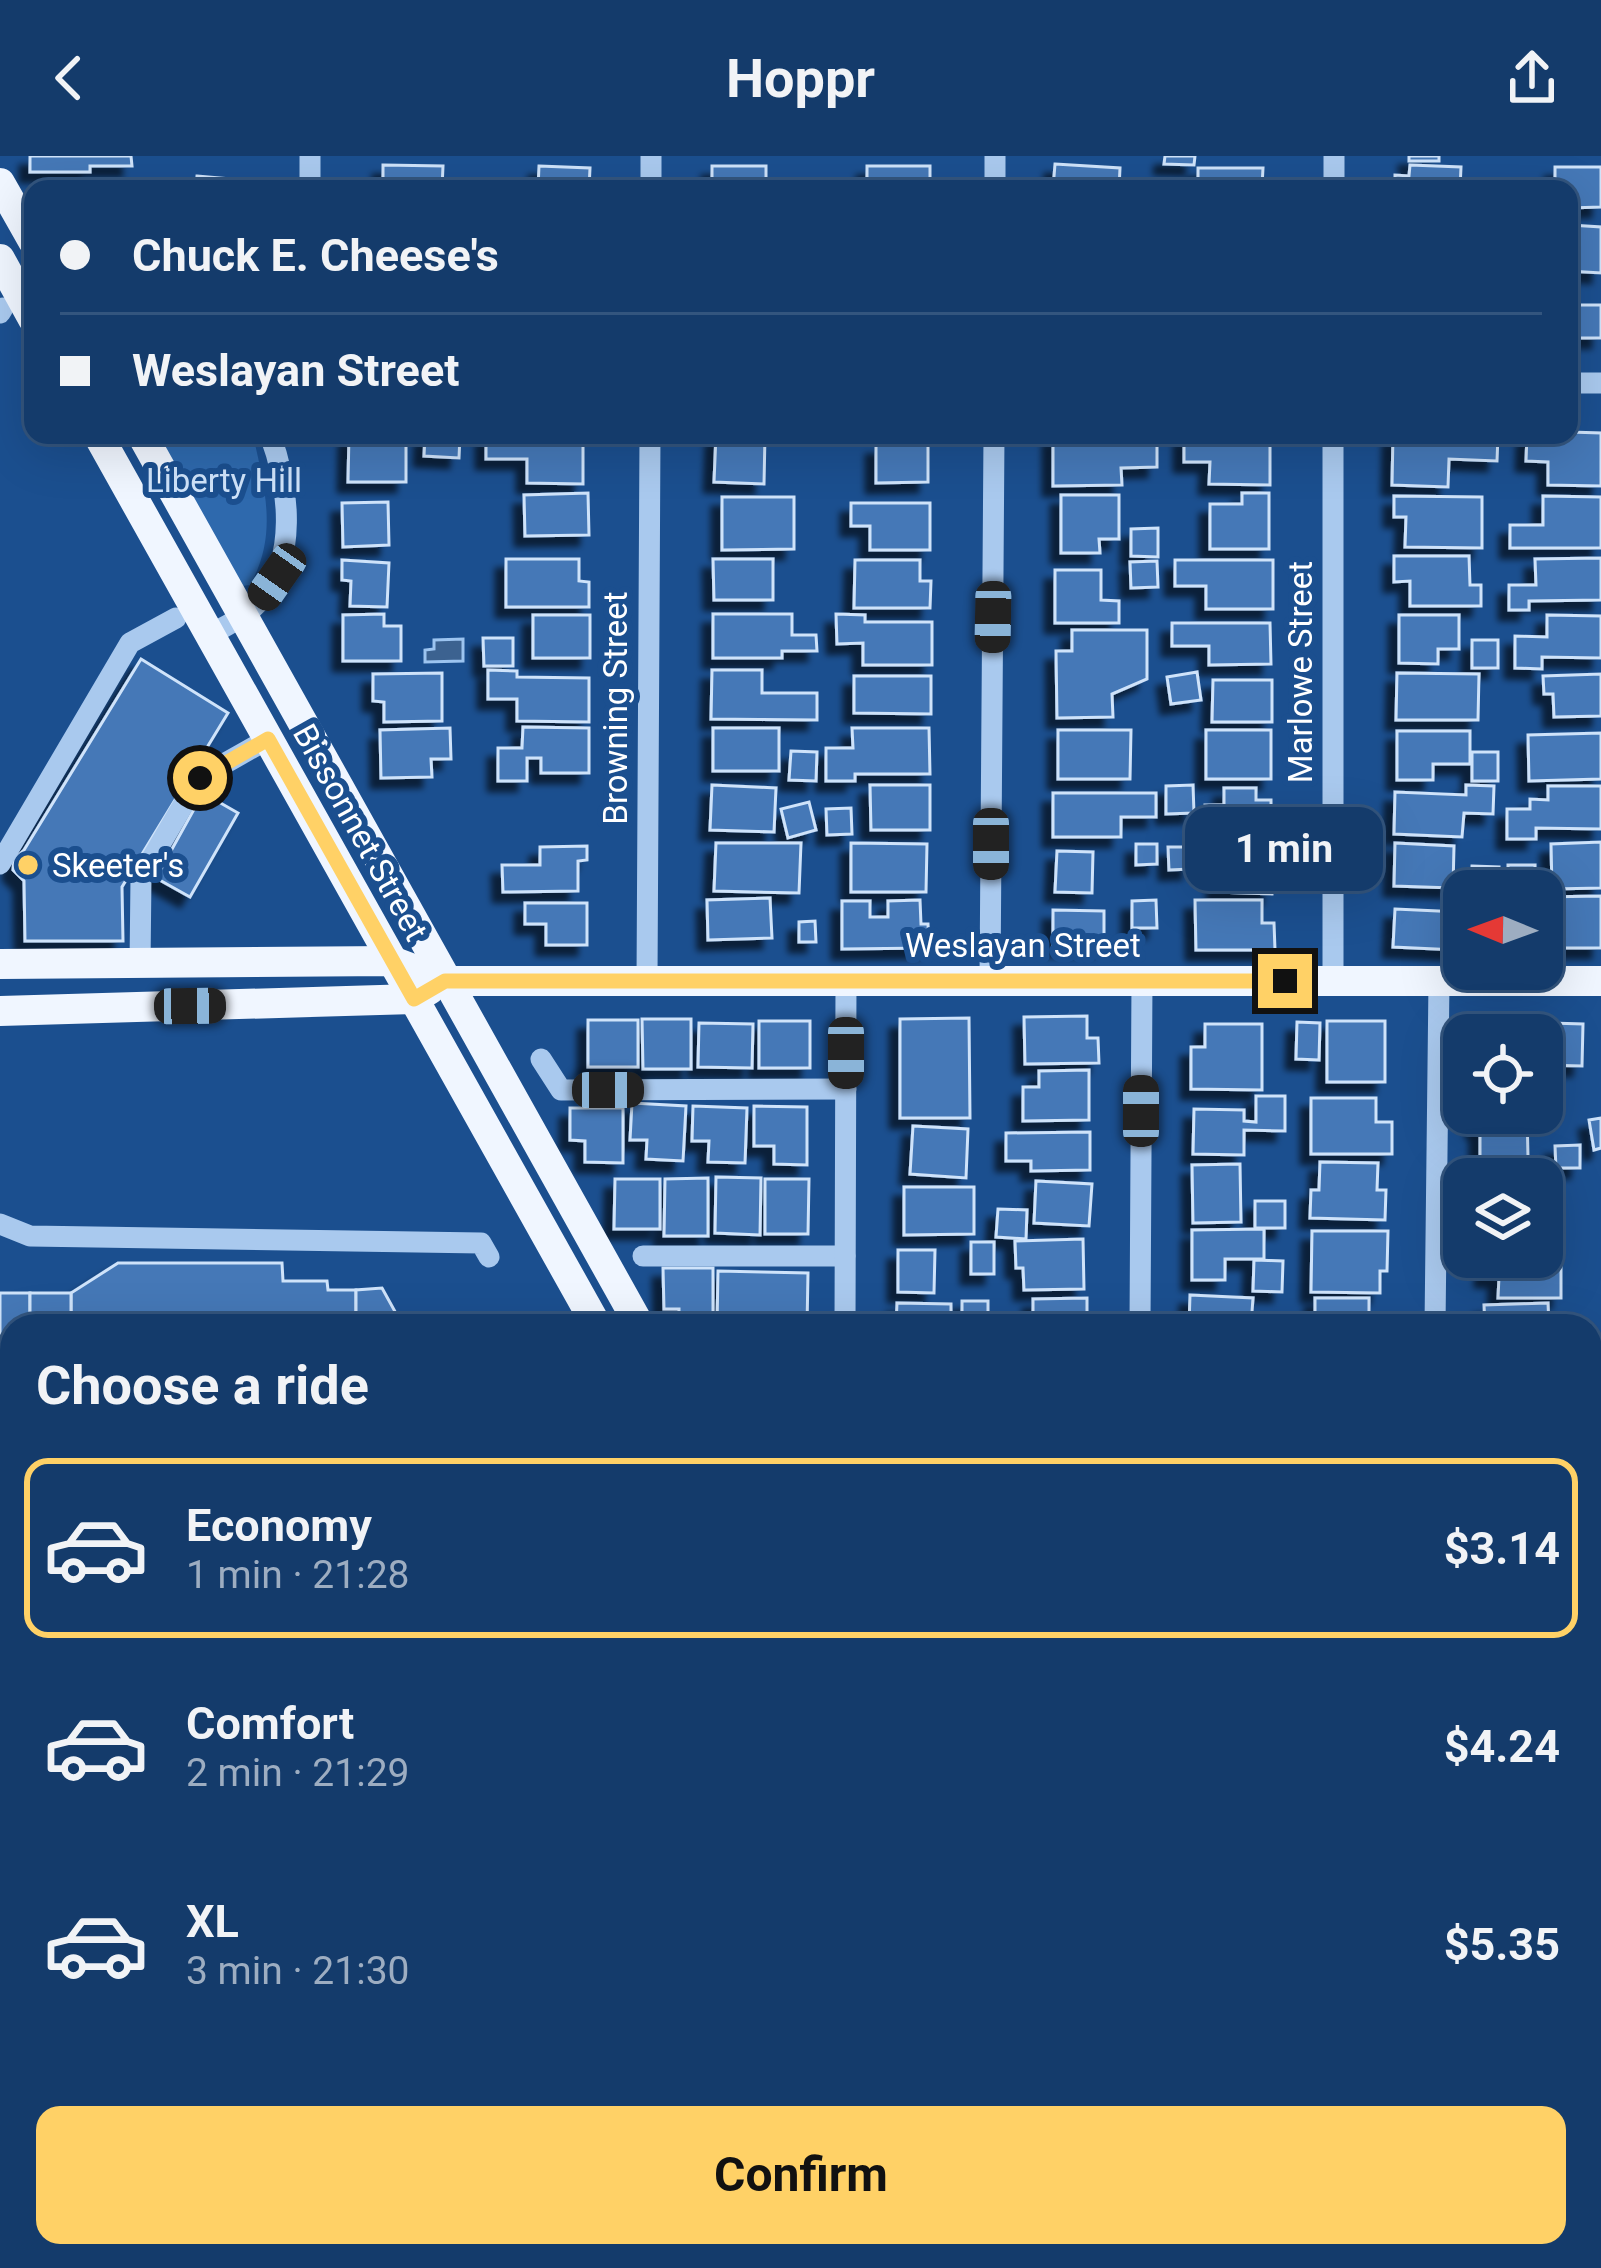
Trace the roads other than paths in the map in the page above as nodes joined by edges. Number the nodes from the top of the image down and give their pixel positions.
1 (0, 182) edge
2 (24, 225) edge
3 (0, 259) edge
4 (12, 313) edge
5 (103, 444) edge
6 (147, 444) edge
7 (273, 444) edge
8 (650, 444) edge
9 (994, 444) edge
10 (1334, 444) edge
11 (243, 615) junction
12 (176, 618) dead end
13 (210, 635) junction
14 (268, 739) junction
15 (0, 864) edge
16 (392, 961) junction
17 (0, 964) edge
18 (140, 964) junction
19 (445, 981) junction
20 (647, 981) junction
21 (846, 981) junction
22 (989, 981) junction
23 (1142, 981) junction
24 (1333, 981) junction
25 (1439, 981) junction
26 (1601, 981) edge
27 (414, 999) junction
28 (0, 1011) edge
29 (541, 1059) dead end
30 (846, 1089) junction
31 (0, 1224) edge
32 (643, 1256) dead end
33 (845, 1256) junction
34 (489, 1257) dead end
35 (590, 1314) edge
36 (633, 1314) edge
37 (845, 1314) edge
38 (1140, 1314) edge
39 (1435, 1314) edge

1 - 2 main road
3 - 4 main road
5 - 13 main road, Bissonnet Street
6 - 11 main road, Bissonnet Street
7 - 11 street
8 - 20 street, Browning Street
9 - 22 street
10 - 24 street, Marlowe Street
11 - 13 street
11 - 19 main road, Bissonnet Street
12 - 15 street
13 - 14 main road, Bissonnet Street
14 - 16 main road, Bissonnet Street
14 - 18 street
16 - 18 main road, Weslayan Street
16 - 19 main road, Weslayan Street
16 - 27 main road, Bissonnet Street
17 - 18 main road, Weslayan Street
19 - 20 main road, Weslayan Street
19 - 27 main road
19 - 36 main road, Bissonnet Street
20 - 21 main road, Weslayan Street
21 - 22 main road, Weslayan Street
21 - 30 street
22 - 23 main road, Weslayan Street
23 - 24 main road, Weslayan Street
23 - 38 street
24 - 25 main road, Weslayan Street
25 - 26 main road, Weslayan Street
25 - 39 street
27 - 28 main road
27 - 35 main road, Bissonnet Street
29 - 30 street
30 - 33 street
31 - 34 street
32 - 33 street
33 - 37 street

